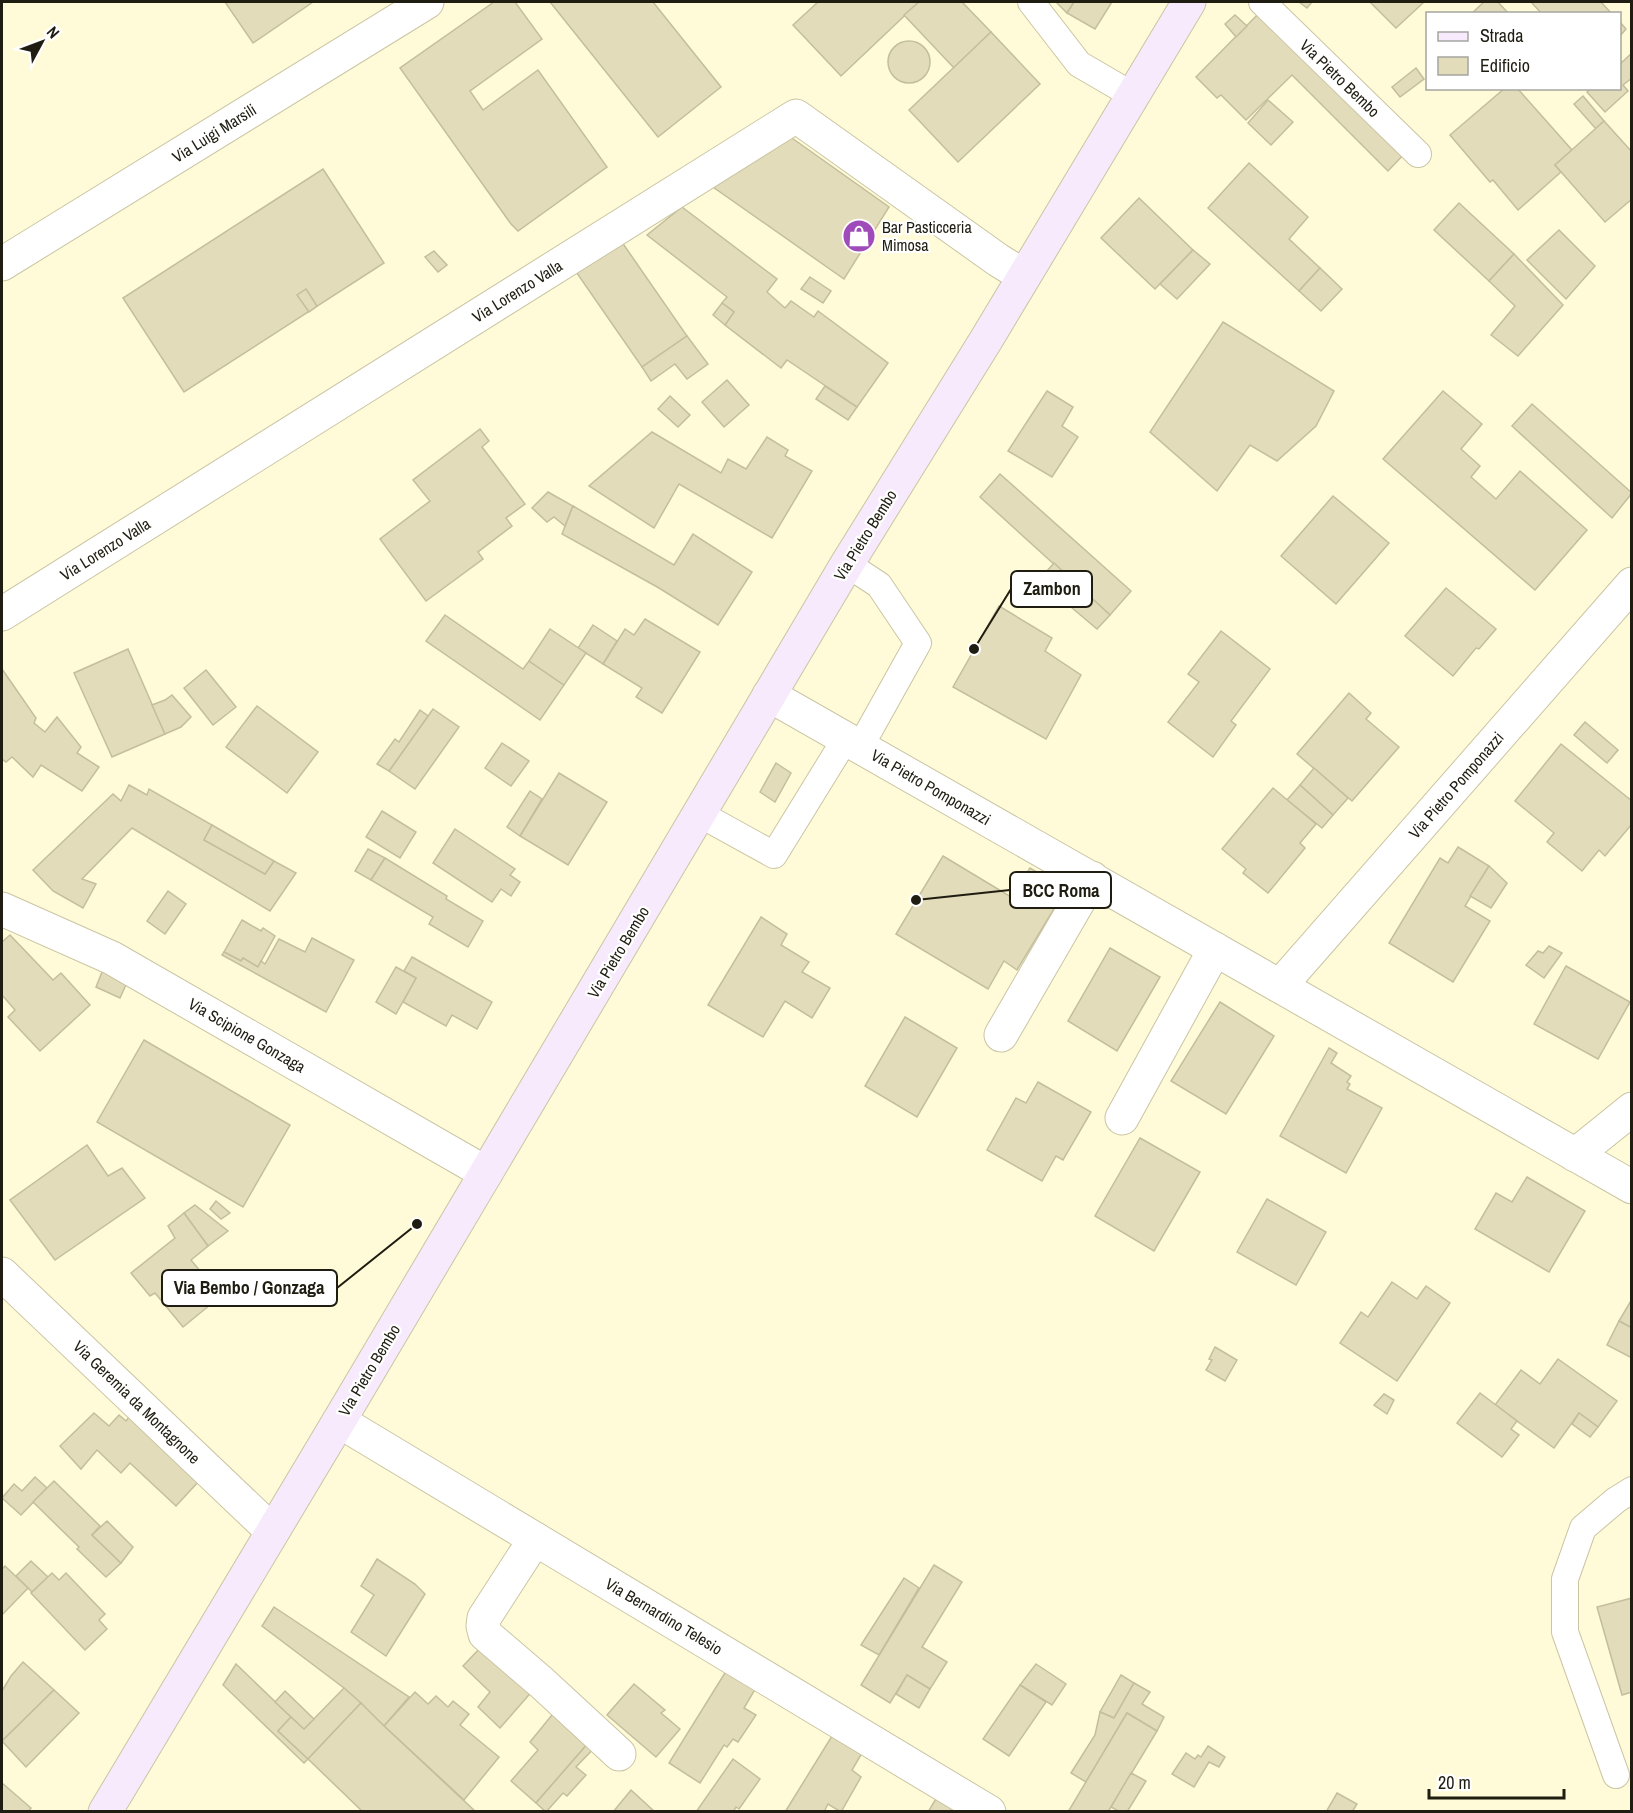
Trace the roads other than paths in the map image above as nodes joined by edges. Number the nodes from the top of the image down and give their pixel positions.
1 (427, 2) edge
2 (1031, 2) edge
3 (1189, 2) edge
4 (1262, 2) edge
5 (1134, 96) junction
6 (1418, 154) dead end
7 (2, 264) edge
8 (1024, 276) junction
9 (847, 564) junction
10 (1632, 584) edge
11 (2, 614) edge
12 (769, 695) junction
13 (853, 742) junction
14 (698, 813) junction
15 (1092, 878) junction
16 (2, 909) edge
17 (1215, 949) junction
18 (1280, 986) junction
19 (1001, 1035) dead end
20 (1632, 1108) edge
21 (1122, 1118) dead end
22 (1575, 1155) junction
23 (486, 1173) junction
24 (1632, 1187) edge
25 (2, 1274) edge
26 (339, 1421) junction
27 (1632, 1490) edge
28 (272, 1531) junction
29 (535, 1539) junction
30 (619, 1754) dead end
31 (1616, 1776) dead end
32 (105, 1812) edge
33 (989, 1812) edge

1 - 7 street, Via Luigi Marsili
2 - 5 lane
3 - 5 main road, Via Pietro Bembo
4 - 6 lane, Via Pietro Bembo
5 - 8 main road, Via Pietro Bembo
8 - 9 main road, Via Pietro Bembo
8 - 11 street, Via Lorenzo Valla
9 - 12 main road, Via Pietro Bembo
9 - 13 lane
10 - 18 street, Via Pietro Pomponazzi
12 - 13 street, Via Pietro Pomponazzi
12 - 14 main road, Via Pietro Bembo
13 - 14 lane
13 - 15 street, Via Pietro Pomponazzi
14 - 23 main road, Via Pietro Bembo
15 - 17 street, Via Pietro Pomponazzi
15 - 19 street
16 - 23 street, Via Scipione Gonzaga
17 - 18 street, Via Pietro Pomponazzi
17 - 21 street
18 - 22 street, Via Pietro Pomponazzi
20 - 22 street
22 - 24 street, Via Pietro Pomponazzi
23 - 26 main road, Via Pietro Bembo
25 - 28 street, Via Geremia da Montagnone
26 - 28 main road, Via Pietro Bembo
26 - 29 street, Via Bernardino Telesio
27 - 31 lane
28 - 32 main road, Via Pietro Bembo
29 - 30 street
29 - 33 street, Via Bernardino Telesio

